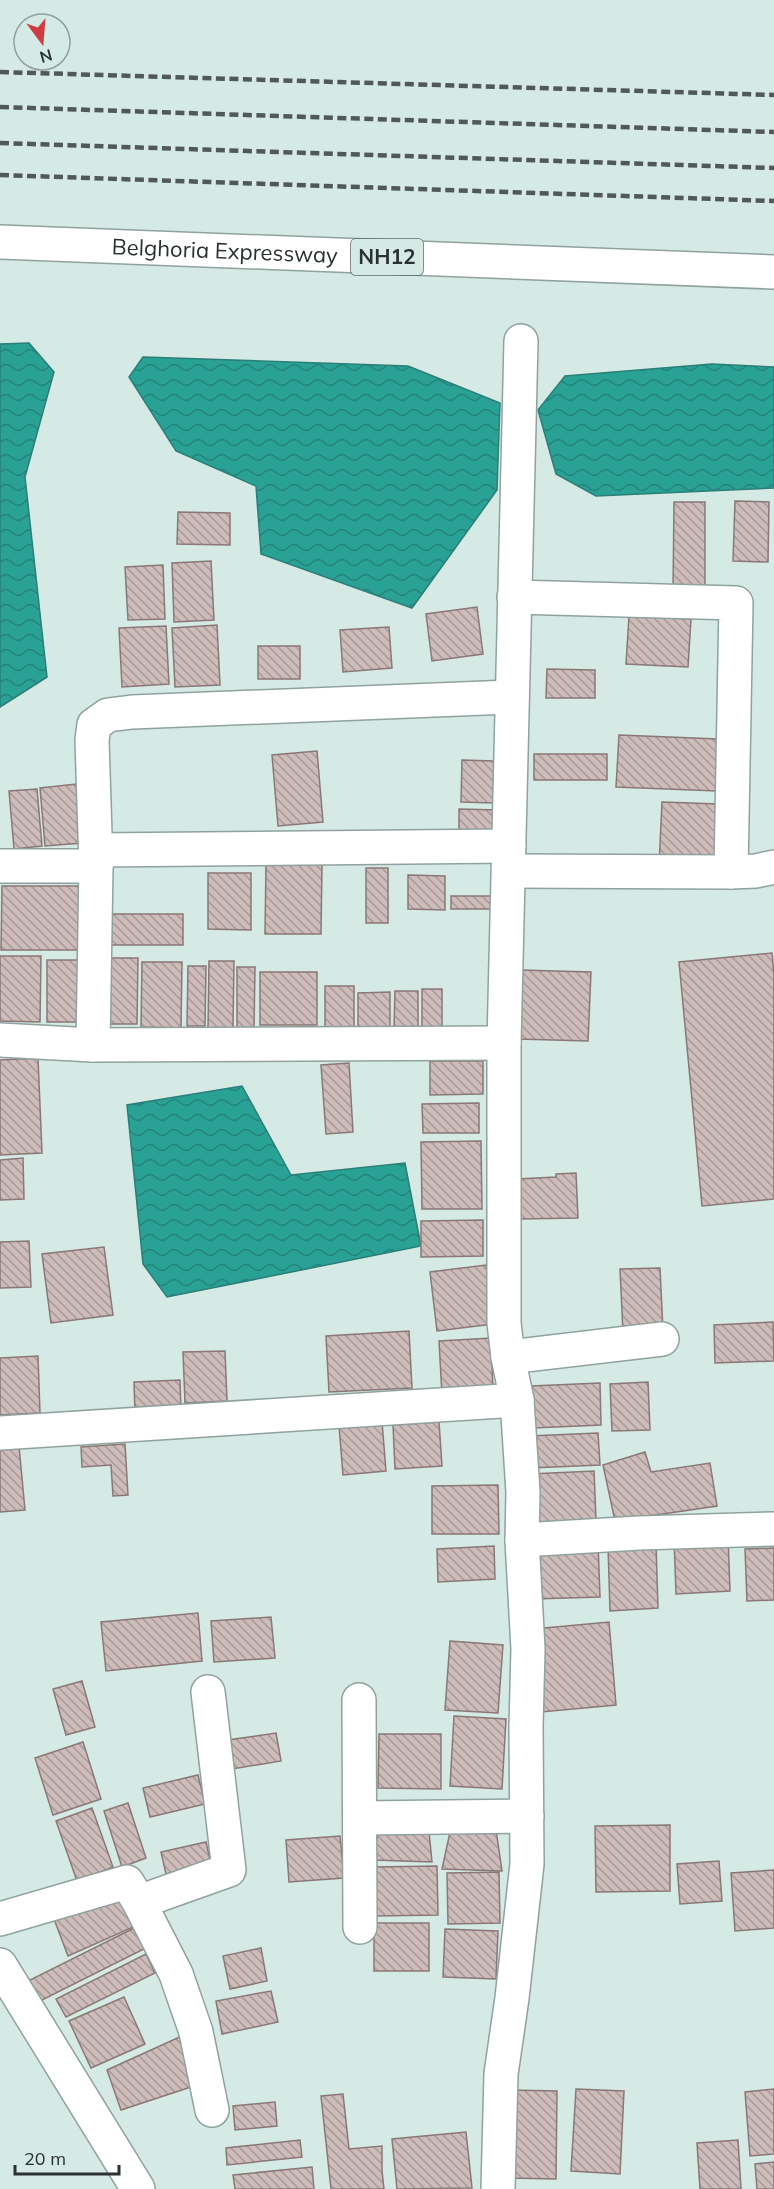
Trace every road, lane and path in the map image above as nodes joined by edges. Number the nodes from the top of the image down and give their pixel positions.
1 (0, 242) edge
2 (774, 272) edge
3 (521, 341) dead end
4 (514, 597) junction
5 (512, 697) junction
6 (96, 858) junction
7 (509, 858) junction
8 (0, 866) edge
9 (774, 867) edge
10 (731, 872) junction
11 (0, 1040) edge
12 (504, 1043) junction
13 (93, 1045) junction
14 (662, 1339) dead end
15 (508, 1357) junction
16 (517, 1400) junction
17 (0, 1433) edge
18 (774, 1529) edge
19 (522, 1540) junction
20 (208, 1692) dead end
21 (359, 1700) dead end
22 (527, 1815) junction
23 (360, 1818) junction
24 (139, 1902) junction
25 (0, 1919) edge
26 (360, 1927) dead end
27 (0, 1965) edge
28 (213, 2110) dead end
29 (138, 2189) edge
30 (498, 2189) edge

1 - 2 main road, Belghoria Expressway / NH12
3 - 4 main road
4 - 5 main road
4 - 10 main road
5 - 6 main road
5 - 7 main road
6 - 7 main road
6 - 8 main road
6 - 13 main road
7 - 10 main road
7 - 12 main road
9 - 10 main road
11 - 13 main road
12 - 13 main road
12 - 15 main road
14 - 15 main road
15 - 16 main road
16 - 17 main road
16 - 19 main road
18 - 19 main road
19 - 22 main road
20 - 24 main road
21 - 23 main road
22 - 23 main road
22 - 30 main road
23 - 26 main road
24 - 25 main road
24 - 28 main road
27 - 29 main road

